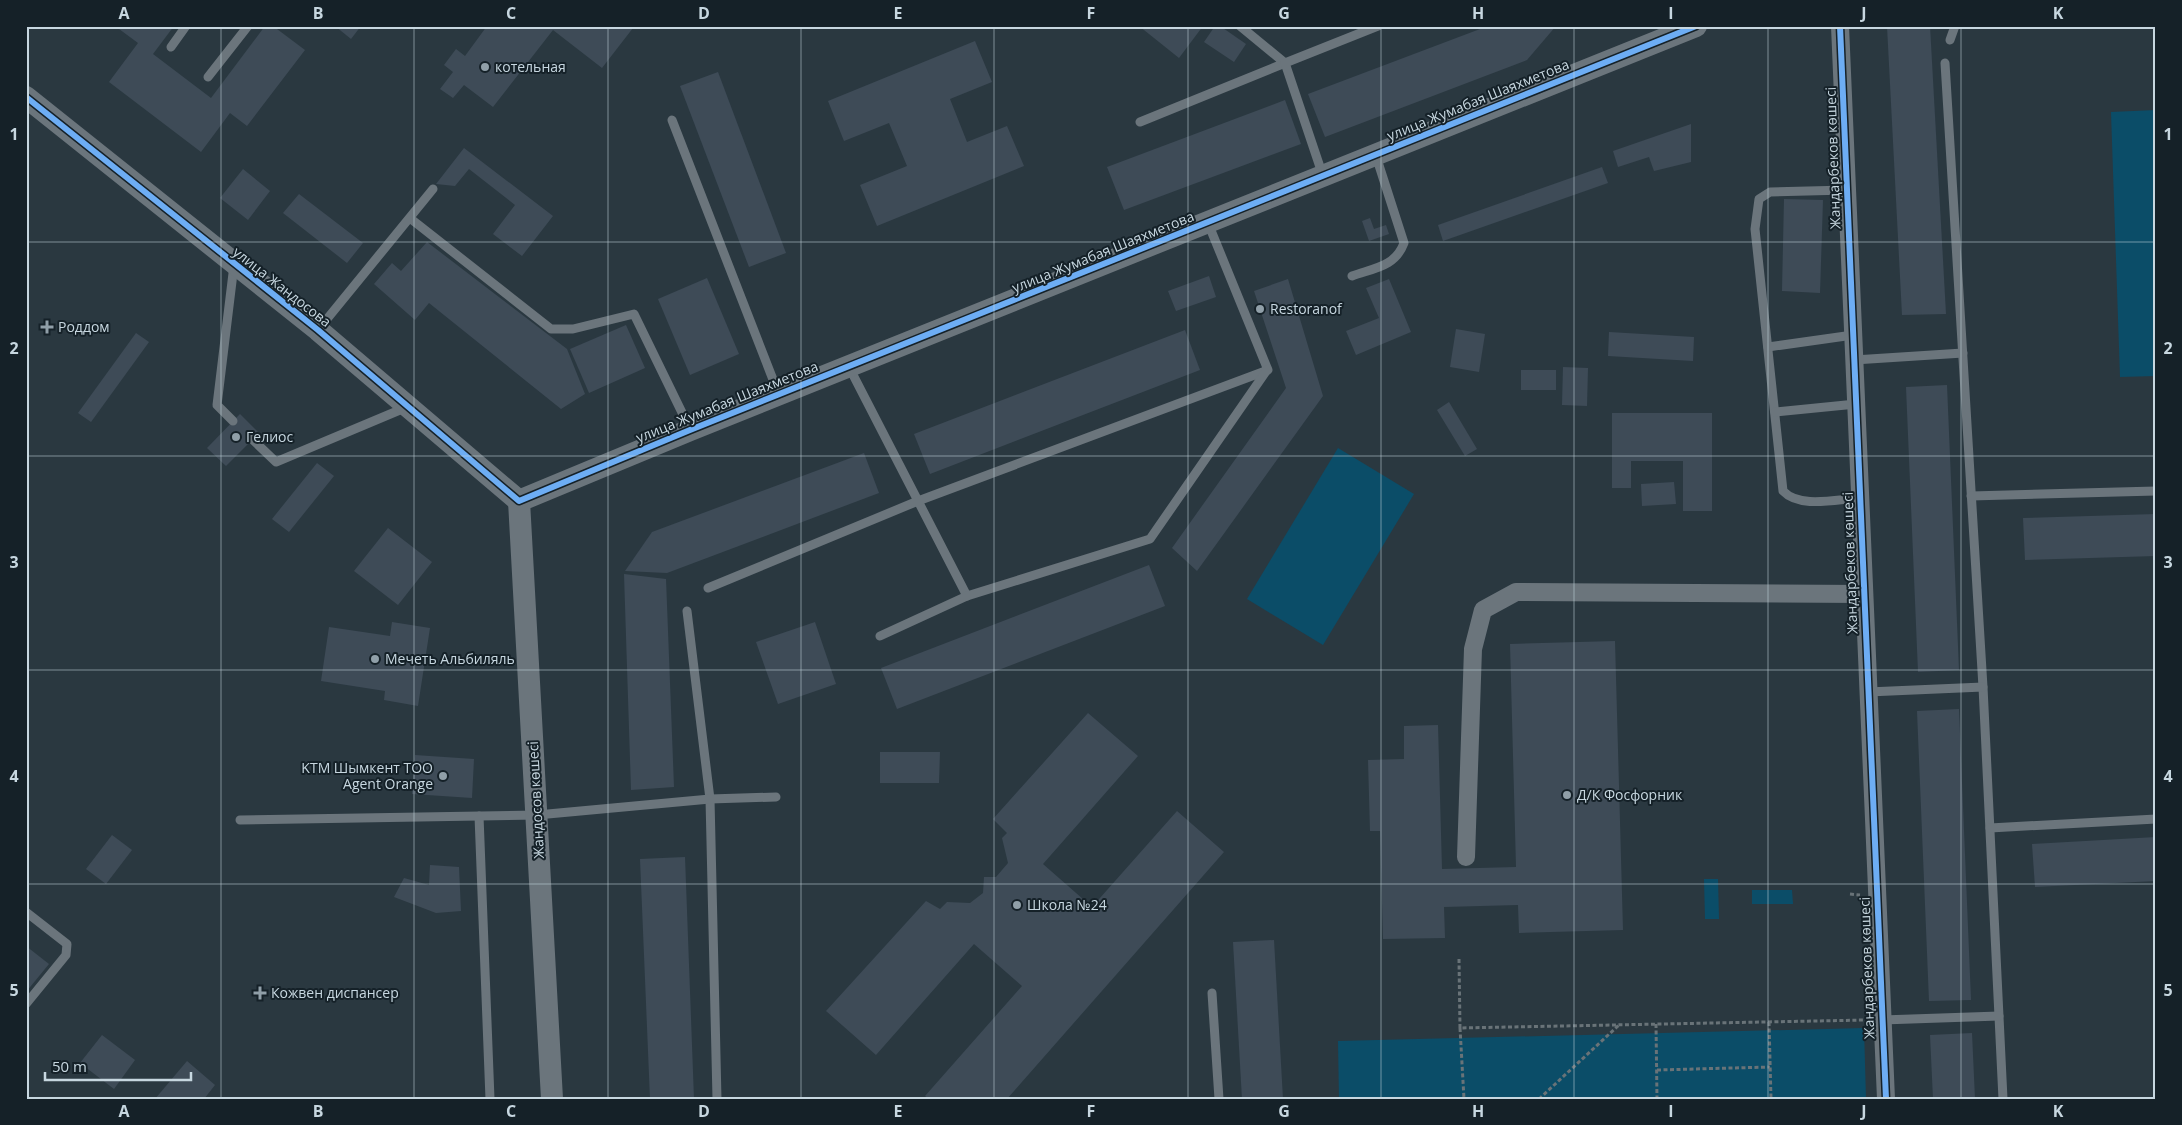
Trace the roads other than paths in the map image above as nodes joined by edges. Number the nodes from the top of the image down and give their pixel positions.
1 (186, 26) edge
2 (248, 26) edge
3 (1240, 26) edge
4 (1378, 26) edge
5 (1696, 26) edge
6 (1840, 26) edge
7 (1956, 26) edge
8 (1950, 40) dead end
9 (171, 46) dead end
10 (1285, 63) junction
11 (1946, 63) dead end
12 (208, 77) dead end
13 (26, 97) edge
14 (672, 120) dead end
15 (1140, 122) dead end
16 (1376, 155) junction
17 (1323, 176) junction
18 (433, 189) dead end
19 (1847, 190) junction
20 (411, 219) junction
21 (1208, 223) junction
22 (234, 264) junction
23 (1352, 276) dead end
24 (318, 330) junction
25 (1853, 335) junction
26 (1768, 348) junction
27 (1963, 353) junction
28 (1854, 360) junction
29 (849, 366) junction
30 (1268, 370) junction
31 (779, 395) junction
32 (1856, 404) junction
33 (409, 407) junction
34 (1775, 412) junction
35 (233, 421) dead end
36 (690, 430) junction
37 (252, 439) dead end
38 (2156, 491) edge
39 (1971, 496) junction
40 (1860, 498) junction
41 (519, 501) junction
42 (918, 501) junction
43 (708, 588) dead end
44 (1864, 594) junction
45 (967, 596) junction
46 (687, 611) dead end
47 (880, 636) dead end
48 (1983, 687) junction
49 (1868, 692) junction
50 (776, 797) dead end
51 (710, 799) junction
52 (537, 815) junction
53 (479, 816) junction
54 (2156, 819) edge
55 (240, 820) dead end
56 (1990, 828) junction
57 (1466, 857) dead end
58 (26, 912) edge
59 (1212, 992) dead end
60 (26, 1004) edge
61 (1999, 1016) junction
62 (1882, 1020) junction
63 (490, 1099) edge
64 (552, 1099) edge
65 (716, 1099) edge
66 (1218, 1099) edge
67 (1886, 1099) edge
68 (2003, 1099) edge

1 - 9 lane
2 - 12 lane
3 - 10 lane
4 - 10 lane
5 - 16 street, улица Жумабая Шаяхметова
6 - 19 street, Жандарбеков көшесі
7 - 8 lane
10 - 15 lane
10 - 17 lane
11 - 27 lane
13 - 22 street, улица Жандосова
14 - 31 lane
16 - 17 street, улица Жумабая Шаяхметова
16 - 23 lane
17 - 21 street, улица Жумабая Шаяхметова
18 - 20 lane
19 - 25 street, Жандарбеков көшесі
19 - 26 lane
20 - 24 lane
20 - 36 lane
21 - 29 street, улица Жумабая Шаяхметова
21 - 30 lane
22 - 24 street, улица Жандосова
22 - 35 lane
24 - 33 street, улица Жандосова
25 - 26 lane
25 - 28 street, Жандарбеков көшесі
26 - 34 lane
27 - 28 lane
27 - 39 lane
28 - 32 street, Жандарбеков көшесі
29 - 31 street, улица Жумабая Шаяхметова
29 - 42 lane
30 - 42 lane
30 - 45 lane
31 - 36 street, улица Жумабая Шаяхметова
32 - 34 lane
32 - 40 street, Жандарбеков көшесі
33 - 37 lane
33 - 41 street, улица Жандосова
34 - 40 lane
36 - 41 street, улица Жумабая Шаяхметова
38 - 39 lane
39 - 48 lane
40 - 44 street, Жандарбеков көшесі
41 - 52 street, Жандосов көшесі
42 - 43 lane
42 - 45 lane
44 - 49 street, Жандарбеков көшесі
44 - 57 street
45 - 47 lane
46 - 51 lane
48 - 49 lane
48 - 56 lane
49 - 62 street, Жандарбеков көшесі
50 - 51 lane
51 - 52 lane
51 - 65 lane
52 - 53 lane
52 - 64 street, Жандосов көшесі
53 - 55 lane
53 - 63 lane
54 - 56 lane
56 - 61 lane
58 - 60 lane
59 - 66 lane
61 - 62 lane
61 - 68 lane
62 - 67 street, Жандарбеков көшесі

